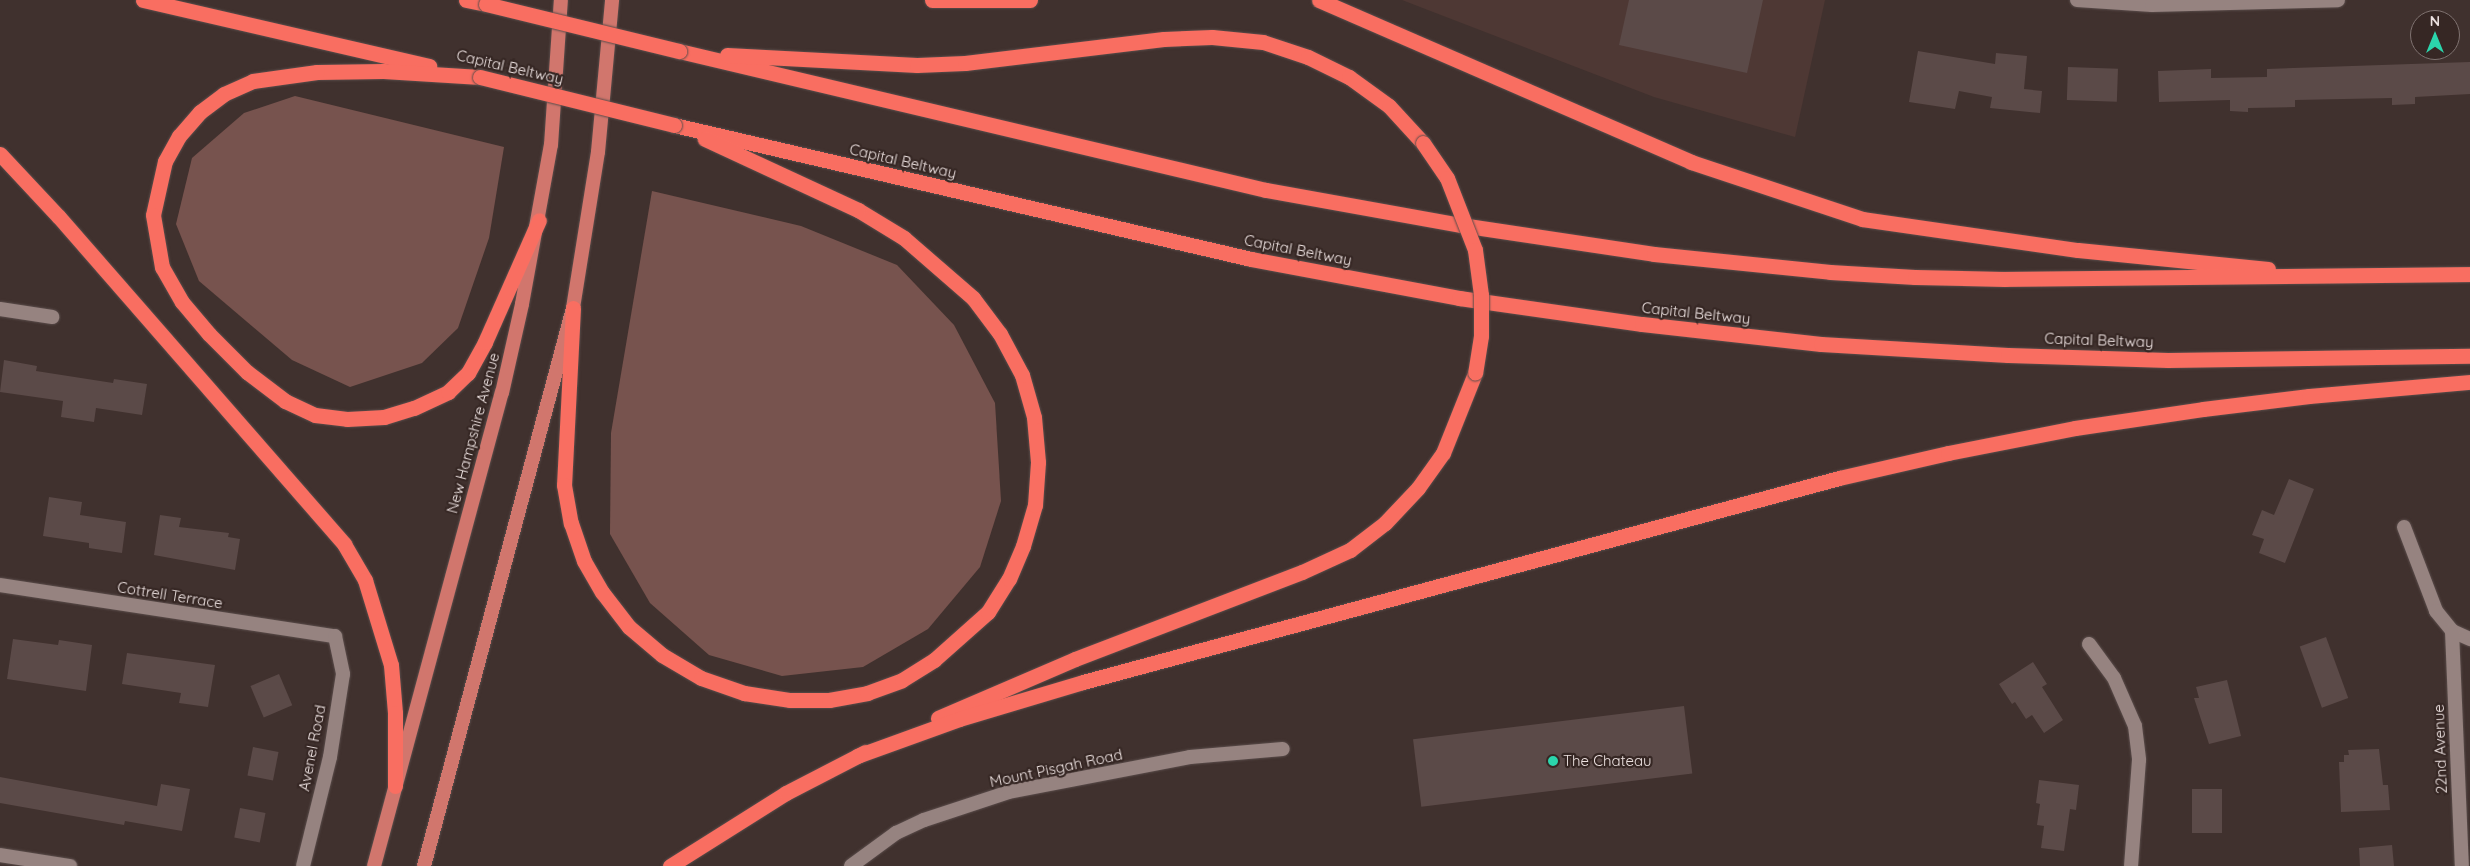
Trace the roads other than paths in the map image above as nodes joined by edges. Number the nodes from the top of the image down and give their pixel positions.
1 (143, 0) edge
2 (466, 0) edge
3 (561, 0) edge
4 (612, 0) edge
5 (932, 0) edge
6 (1030, 0) edge
7 (1318, 0) edge
8 (2077, 0) edge
9 (2338, 0) edge
10 (480, 2) edge
11 (679, 51) junction
12 (480, 77) junction
13 (674, 125) junction
14 (0, 154) edge
15 (539, 220) junction
16 (2470, 274) edge
17 (2414, 276) junction
18 (573, 308) junction
19 (0, 309) edge
20 (52, 317) dead end
21 (2470, 356) edge
22 (2470, 382) edge
23 (2404, 527) dead end
24 (0, 585) edge
25 (2452, 631) junction
26 (335, 636) joint
27 (2470, 639) edge
28 (2089, 644) dead end
29 (1283, 749) dead end
30 (857, 756) junction
31 (395, 786) junction
32 (0, 856) edge
33 (70, 866) edge
34 (303, 866) edge
35 (374, 866) edge
36 (424, 866) edge
37 (670, 866) edge
38 (851, 866) edge
39 (2131, 866) edge
40 (2462, 866) edge

1 - 12 highway, Capital Beltway
2 - 10 highway
3 - 15 main road, New Hampshire Avenue
4 - 18 main road
5 - 6 highway
7 - 17 highway
8 - 9 street
10 - 11 highway, bridge
11 - 17 highway
11 - 30 highway, bridge
12 - 13 highway, Capital Beltway, bridge
12 - 15 highway
13 - 18 highway
13 - 21 highway, Capital Beltway
14 - 31 highway
15 - 31 main road, New Hampshire Avenue
16 - 17 highway
18 - 36 main road
19 - 20 street
22 - 30 highway
23 - 25 street
24 - 26 street, Cottrell Terrace
25 - 27 street
25 - 40 street, 22nd Avenue
26 - 34 street, Avenel Road
28 - 39 street
29 - 38 street, Mount Pisgah Road
30 - 37 highway
31 - 35 main road, New Hampshire Avenue
32 - 33 street

